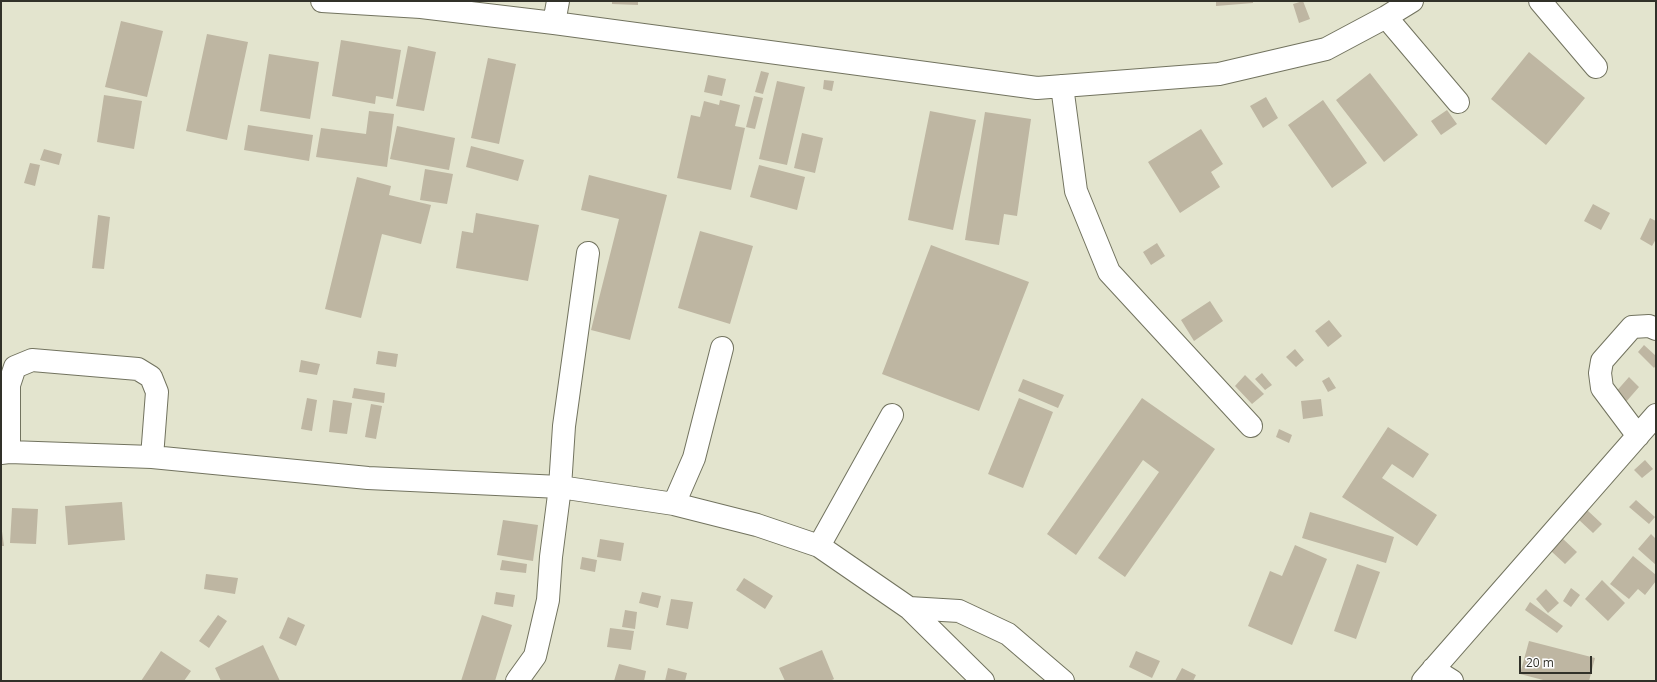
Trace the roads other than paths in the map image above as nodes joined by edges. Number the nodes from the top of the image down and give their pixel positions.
1 (322, 1) edge
2 (558, 1) edge
3 (1412, 1) edge
4 (1540, 1) edge
5 (1386, 17) junction
6 (554, 23) junction
7 (1596, 66) dead end
8 (1062, 86) junction
9 (1458, 102) dead end
10 (588, 253) dead end
11 (1656, 329) edge
12 (722, 348) dead end
13 (892, 415) dead end
14 (1656, 415) edge
15 (1251, 426) dead end
16 (1638, 436) junction
17 (5, 453) edge
18 (152, 457) junction
19 (560, 487) junction
20 (674, 504) junction
21 (819, 546) junction
22 (909, 608) junction
23 (1428, 675) edge
24 (518, 681) edge
25 (983, 681) edge
26 (1063, 681) edge
27 (1452, 681) edge

1 - 6 street
2 - 6 street
3 - 5 street
4 - 7 street
5 - 8 street
5 - 9 street
6 - 8 street
8 - 15 street
10 - 19 street
11 - 16 street
12 - 20 street
13 - 21 street
14 - 16 street
16 - 23 street
17 - 18 street
17 - 18 street
18 - 19 street
19 - 20 street
19 - 24 street
20 - 21 street
21 - 22 street
22 - 25 street
22 - 26 street
23 - 27 street

